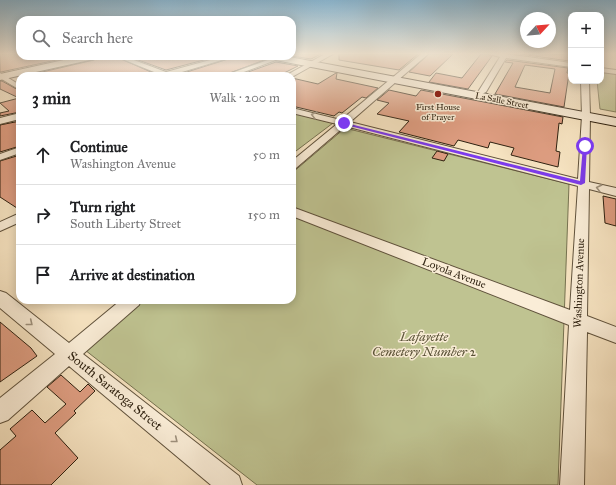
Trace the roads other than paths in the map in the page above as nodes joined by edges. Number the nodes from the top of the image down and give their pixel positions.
1 (3, 77) edge
2 (389, 77) edge
3 (491, 77) edge
4 (396, 78) junction
5 (585, 84) edge
6 (16, 85) edge
7 (482, 92) junction
8 (296, 111) edge
9 (586, 113) junction
10 (616, 116) edge
11 (16, 117) edge
12 (0, 121) edge
13 (616, 122) edge
14 (344, 123) junction
15 (16, 151) edge
16 (0, 157) edge
17 (296, 163) edge
18 (583, 183) junction
19 (616, 192) edge
20 (296, 213) edge
21 (16, 219) edge
22 (0, 227) edge
23 (0, 298) edge
24 (128, 304) edge
25 (578, 320) junction
26 (616, 335) edge
27 (69, 354) junction
28 (0, 412) edge
29 (230, 485) edge
30 (572, 485) edge

1 - 6 street
2 - 4 street, La Salle Street
3 - 7 street
4 - 7 street, La Salle Street
4 - 9 street, La Salle Street
4 - 14 street
5 - 9 street, Washington Avenue
7 - 9 street, La Salle Street
14 -> 8 street
9 - 10 street, La Salle Street
9 - 13 street, La Salle Street
9 - 18 street, Washington Avenue
11 - 12 street
14 - 17 street
14 - 18 street
15 - 16 street
19 -> 18 street
18 - 25 street, Washington Avenue
20 - 25 street, Loyola Avenue
21 - 22 street
23 -> 27 street, South Saratoga Street
24 - 27 street
25 - 26 street, Loyola Avenue
25 - 30 street, Washington Avenue
27 - 28 street
27 -> 29 street, South Saratoga Street

